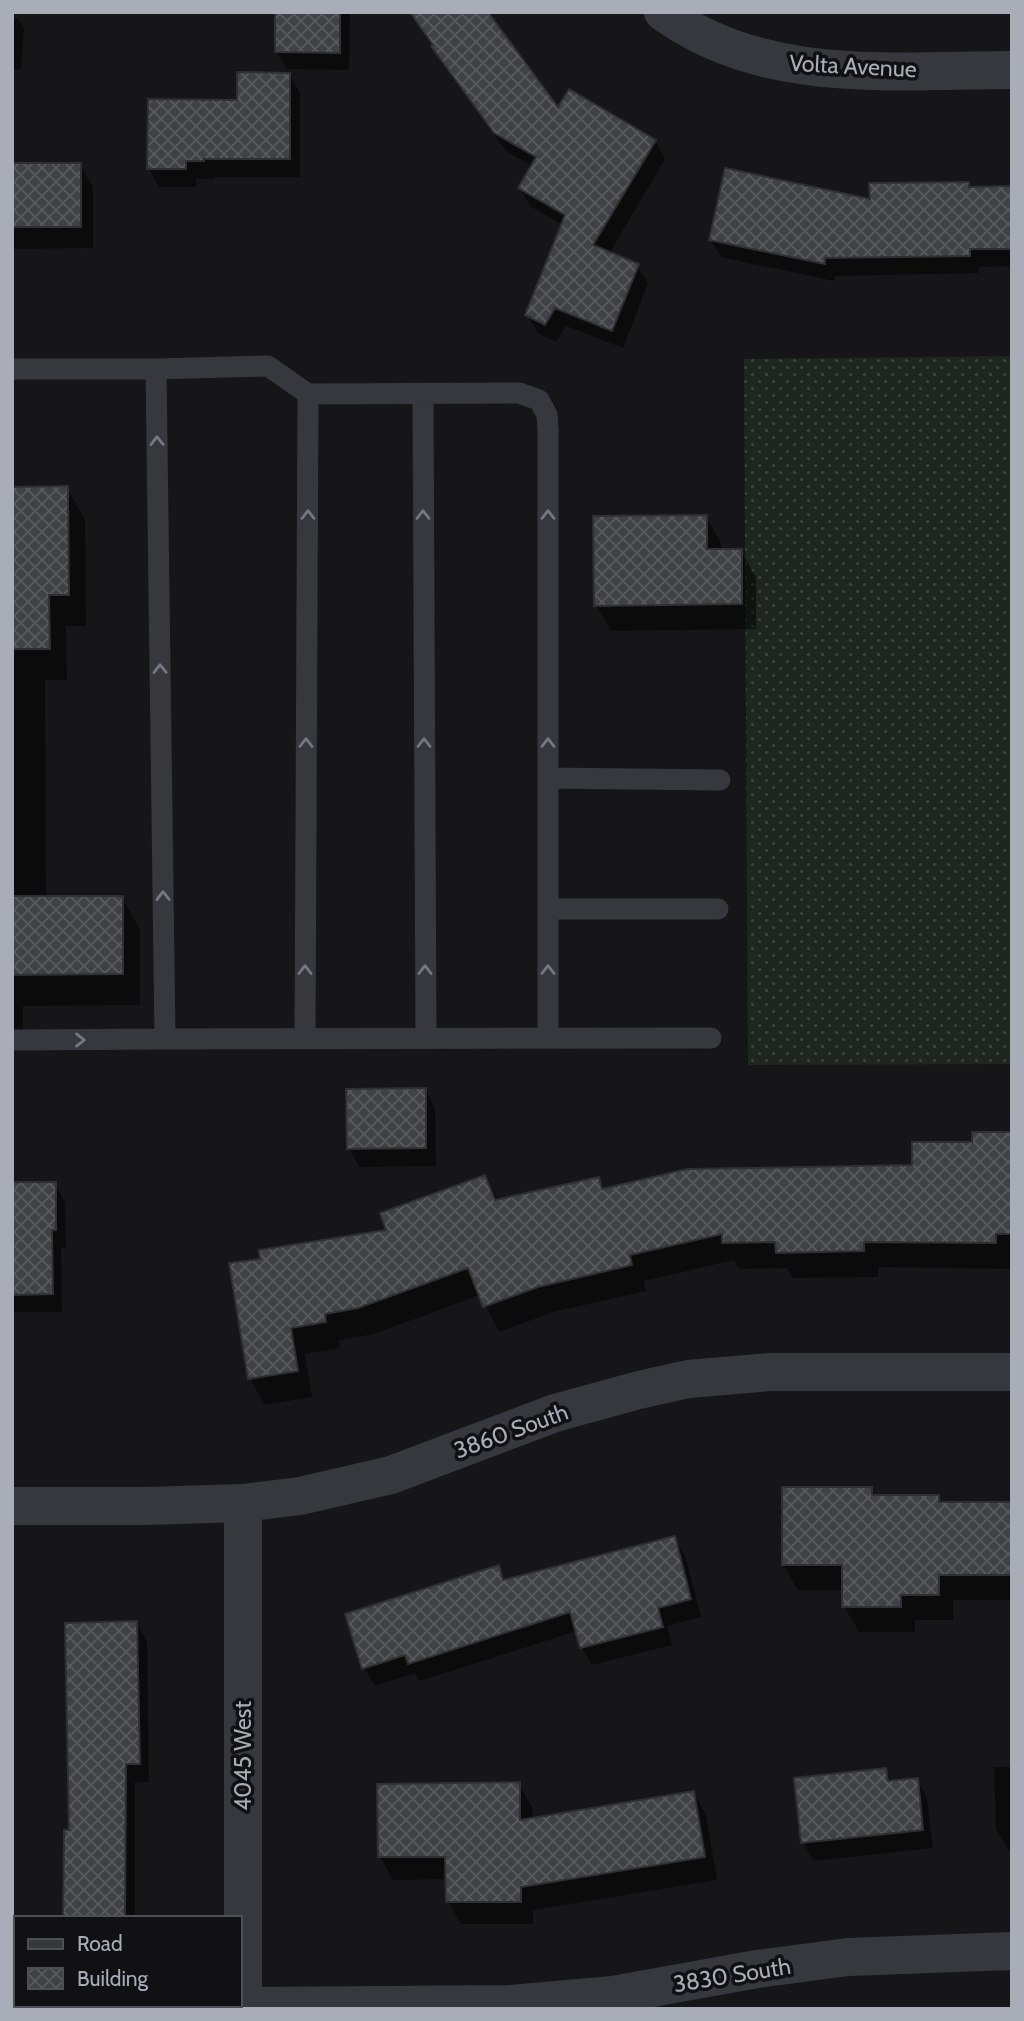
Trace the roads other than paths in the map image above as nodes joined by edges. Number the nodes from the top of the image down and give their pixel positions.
1 (663, 12) edge
2 (1012, 70) edge
3 (12, 369) edge
4 (156, 369) junction
5 (309, 394) junction
6 (423, 394) junction
7 (548, 778) junction
8 (720, 780) dead end
9 (548, 909) junction
10 (718, 909) dead end
11 (305, 1038) junction
12 (426, 1038) junction
13 (548, 1038) junction
14 (711, 1038) dead end
15 (165, 1039) junction
16 (12, 1040) edge
17 (1012, 1372) edge
18 (243, 1503) junction
19 (12, 1506) edge
20 (1012, 1951) edge
21 (243, 2007) edge

1 - 2 street, Volta Avenue
3 - 4 lane
4 - 5 lane
15 -> 4 lane
5 - 6 lane
11 -> 5 lane
7 -> 6 lane
12 -> 6 lane
7 - 8 lane
7 - 9 lane
9 - 10 lane
13 -> 9 lane
11 - 12 lane
11 - 15 lane
12 - 13 lane
13 - 14 lane
16 -> 15 lane
17 - 18 street, 3860 South
18 - 19 street, 3860 South
18 - 21 street, 4045 West
20 - 21 street, 3830 South

